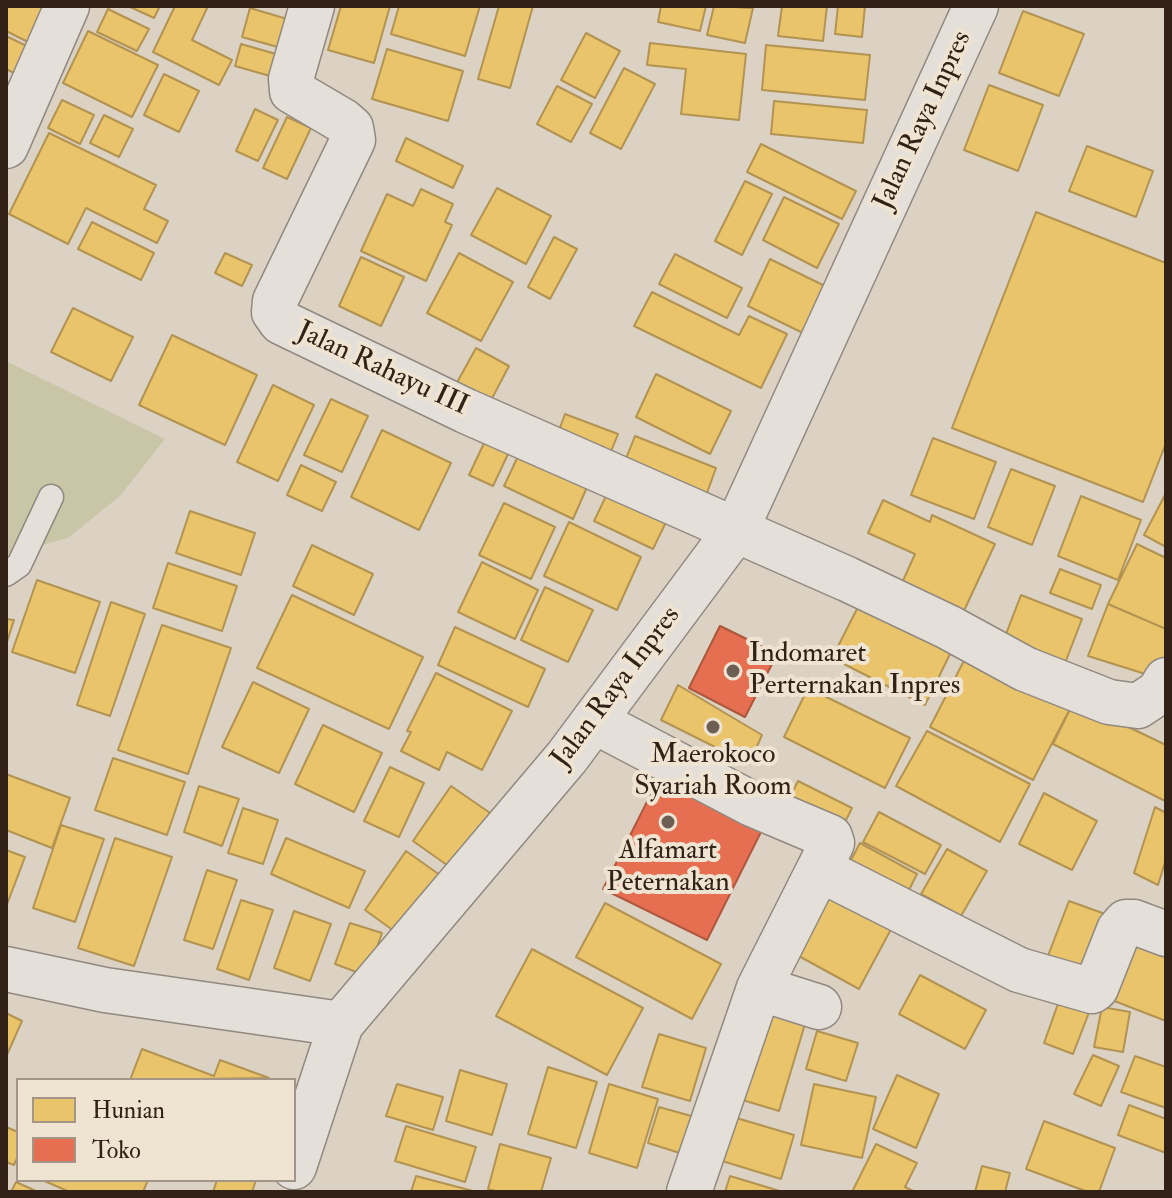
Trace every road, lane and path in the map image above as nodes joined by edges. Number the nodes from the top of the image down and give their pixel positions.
1 (67, 6) edge
2 (312, 6) edge
3 (976, 6) edge
4 (6, 146) edge
5 (51, 497) dead end
6 (736, 530) junction
7 (6, 574) edge
8 (1166, 680) edge
9 (594, 721) junction
10 (819, 869) junction
11 (1166, 934) edge
12 (6, 969) edge
13 (759, 988) junction
14 (819, 1007) dead end
15 (341, 1024) junction
16 (296, 1161) edge
17 (689, 1192) edge

1 - 4 street
2 - 6 street, Jalan Rahayu III
3 - 6 street, Jalan Raya Inpres
5 - 7 lane
6 - 8 street
6 - 9 street, Jalan Raya Inpres
9 - 10 street
9 - 15 street, Jalan Raya Inpres
10 - 11 street
10 - 13 street
12 - 15 street
13 - 14 street
13 - 17 street
15 - 16 street

